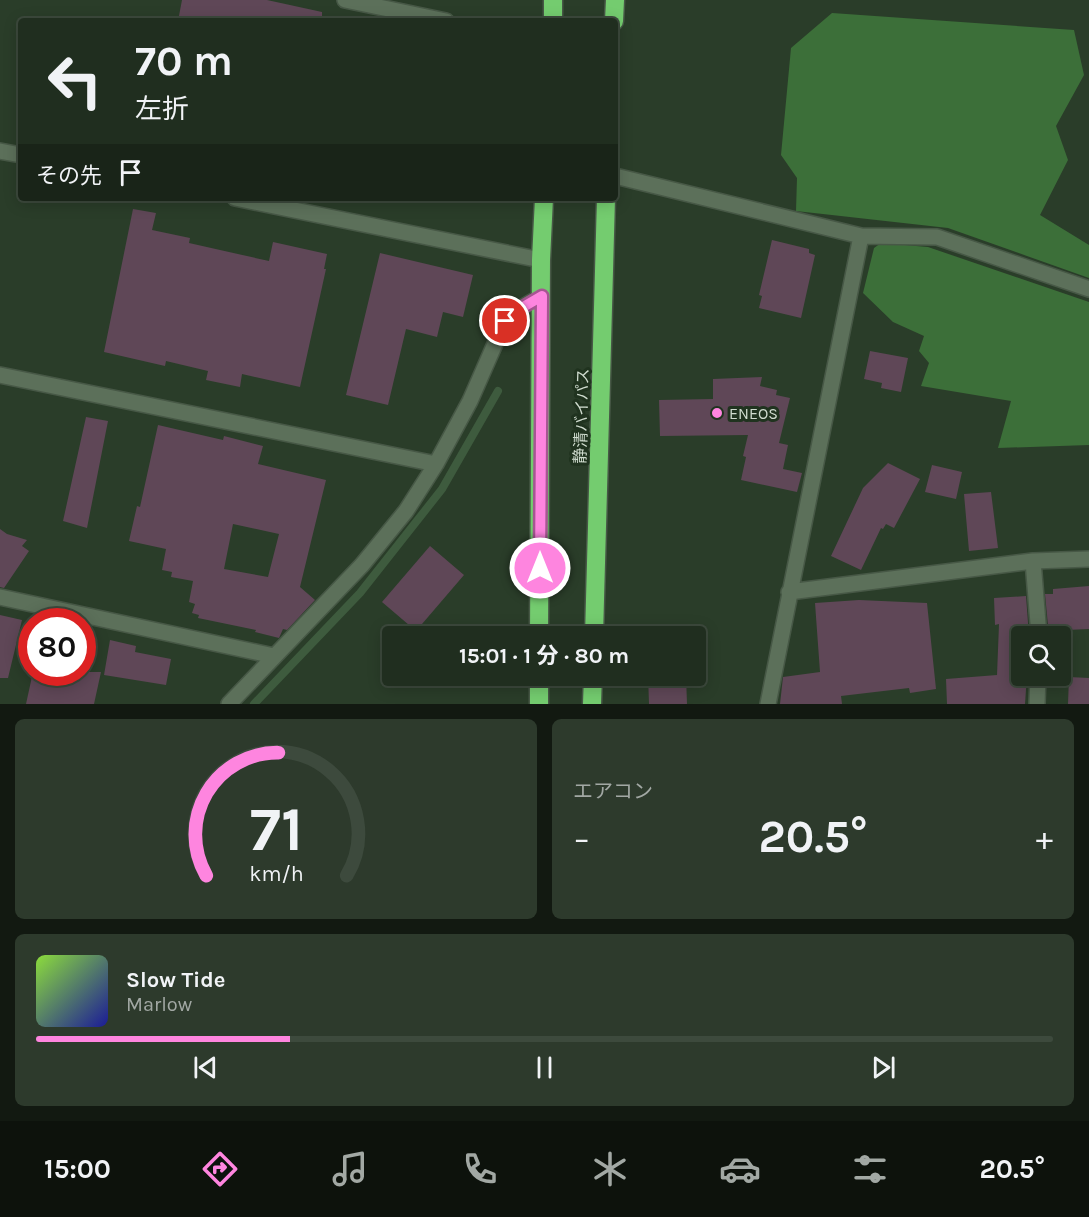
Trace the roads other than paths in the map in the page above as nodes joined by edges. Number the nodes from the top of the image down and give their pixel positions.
1 (345, 0) edge
2 (553, 0) edge
3 (615, 0) edge
4 (432, 18) edge
5 (553, 18) edge
6 (614, 18) edge
7 (0, 151) edge
8 (18, 154) edge
9 (618, 177) edge
10 (250, 201) edge
11 (544, 201) edge
12 (606, 201) edge
13 (861, 236) junction
14 (541, 260) junction
15 (1089, 289) edge
16 (542, 296) junction
17 (0, 375) edge
18 (436, 464) junction
19 (1089, 559) edge
20 (1033, 561) junction
21 (789, 592) junction
22 (0, 597) edge
23 (539, 626) edge
24 (594, 626) edge
25 (1038, 626) edge
26 (274, 656) junction
27 (539, 686) edge
28 (593, 686) edge
29 (1038, 686) edge
30 (229, 704) edge
31 (539, 704) edge
32 (592, 704) edge
33 (768, 704) edge
34 (1037, 704) edge

1 - 4 street
2 - 5 highway
3 - 6 highway
7 - 8 street
9 - 13 street
10 - 14 street
11 - 14 highway
12 - 24 highway, 静清バイパス
13 - 15 street
13 - 21 street
14 - 16 highway
16 - 18 street
16 - 23 highway
17 - 18 street
18 - 26 street
19 - 20 street
20 - 21 street
20 - 25 street
21 - 33 street
22 - 26 street
26 - 30 street
27 - 31 highway
28 - 32 highway
29 - 34 street

